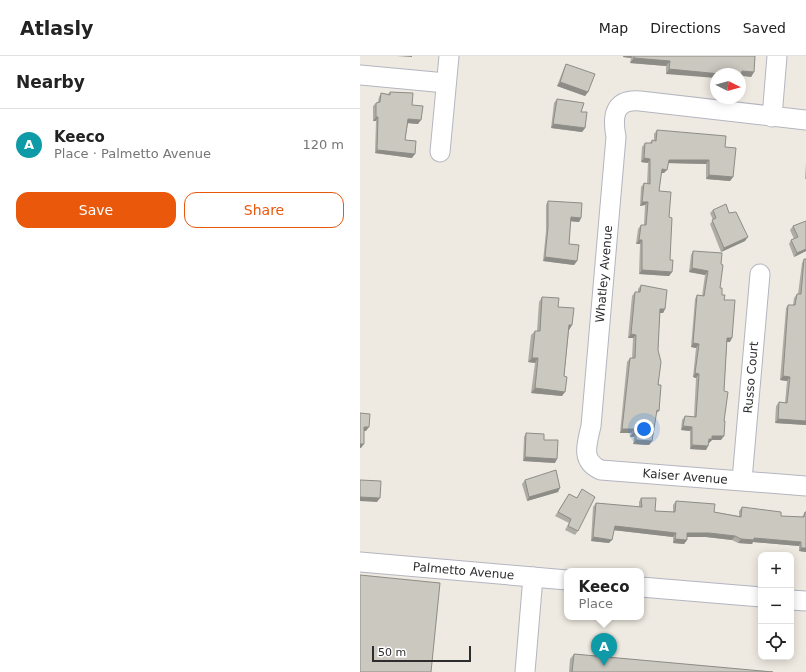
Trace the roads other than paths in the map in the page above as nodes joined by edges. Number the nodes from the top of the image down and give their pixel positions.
1 (449, 56) edge
2 (777, 56) edge
3 (360, 76) edge
4 (446, 83) junction
5 (772, 116) junction
6 (806, 120) edge
7 (440, 152) dead end
8 (760, 274) dead end
9 (588, 441) joint
10 (742, 480) junction
11 (806, 486) edge
12 (360, 562) edge
13 (532, 578) junction
14 (564, 580) edge
15 (644, 587) edge
16 (758, 597) edge
17 (794, 600) edge
18 (806, 601) edge
19 (525, 672) edge

1 - 4 street
2 - 5 street
3 - 4 street
4 - 7 street
5 - 6 street
5 - 9 street, Whatley Avenue
8 - 10 street, Russo Court
9 - 10 street, Kaiser Avenue
10 - 11 street, Kaiser Avenue
12 - 13 street, Palmetto Avenue
13 - 14 street, Palmetto Avenue
13 - 19 street
15 - 16 street
17 - 18 street

